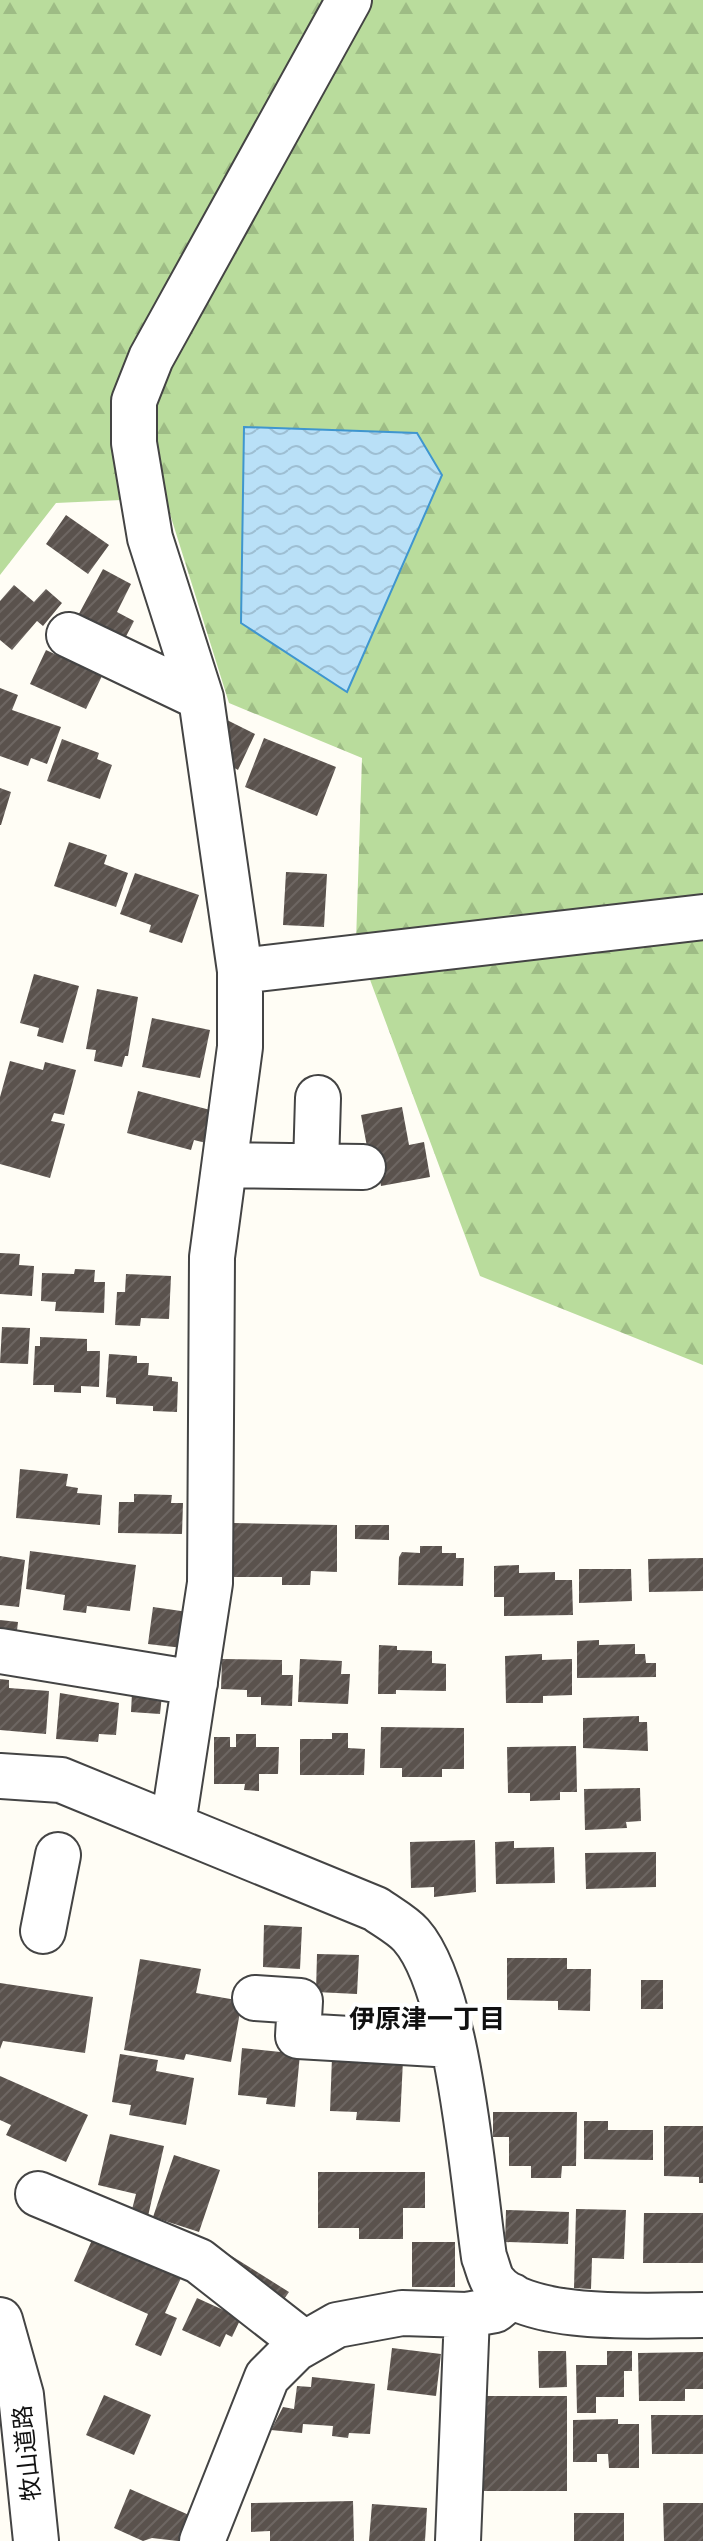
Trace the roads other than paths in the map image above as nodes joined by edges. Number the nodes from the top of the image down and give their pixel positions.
1 (349, 0) edge
2 (69, 635) dead end
3 (201, 698) junction
4 (703, 917) edge
5 (240, 971) junction
6 (318, 1098) dead end
7 (225, 1165) junction
8 (316, 1166) junction
9 (363, 1167) dead end
10 (0, 1651) edge
11 (195, 1683) junction
12 (0, 1776) edge
13 (173, 1824) junction
14 (58, 1855) dead end
15 (43, 1931) dead end
16 (255, 1998) dead end
17 (453, 2045) junction
18 (38, 2194) dead end
19 (512, 2296) junction
20 (467, 2315) junction
21 (703, 2315) edge
22 (0, 2320) edge
23 (304, 2343) junction
24 (36, 2541) edge
25 (202, 2541) edge
26 (458, 2541) edge

1 - 3 street
2 - 3 street
3 - 5 street
4 - 5 street
5 - 7 street
6 - 8 street
7 - 8 street
7 - 11 street
8 - 9 street
10 - 11 street
11 - 13 street
12 - 13 street
13 - 17 street
14 - 15 street
16 - 17 street
17 - 19 street
18 - 23 street
19 - 20 street
19 - 21 street
20 - 23 street
20 - 26 street
22 - 24 street, 牧山道路
23 - 25 street

